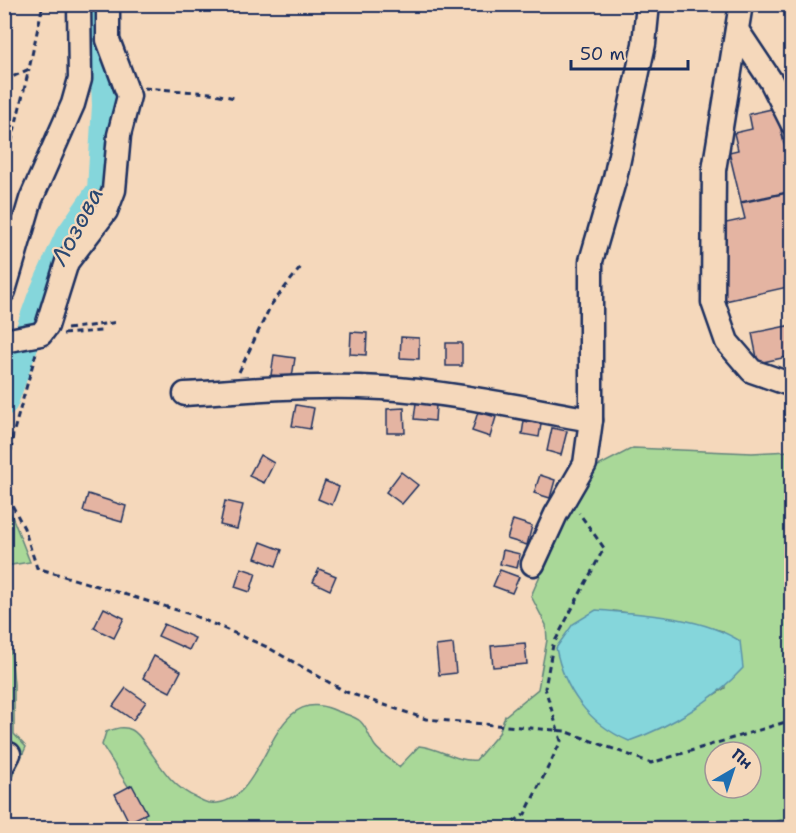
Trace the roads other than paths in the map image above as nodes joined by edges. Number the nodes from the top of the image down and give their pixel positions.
1 (79, 4) edge
2 (108, 4) edge
3 (648, 4) edge
4 (741, 4) edge
5 (737, 30) junction
6 (790, 117) edge
7 (4, 291) edge
8 (29, 334) edge
9 (792, 385) edge
10 (185, 394) dead end
11 (591, 420) junction
12 (533, 564) dead end

1 - 7 street
2 - 8 street
3 - 11 street
4 - 5 street
5 - 6 street
5 - 9 street
10 - 11 street
11 - 12 street

